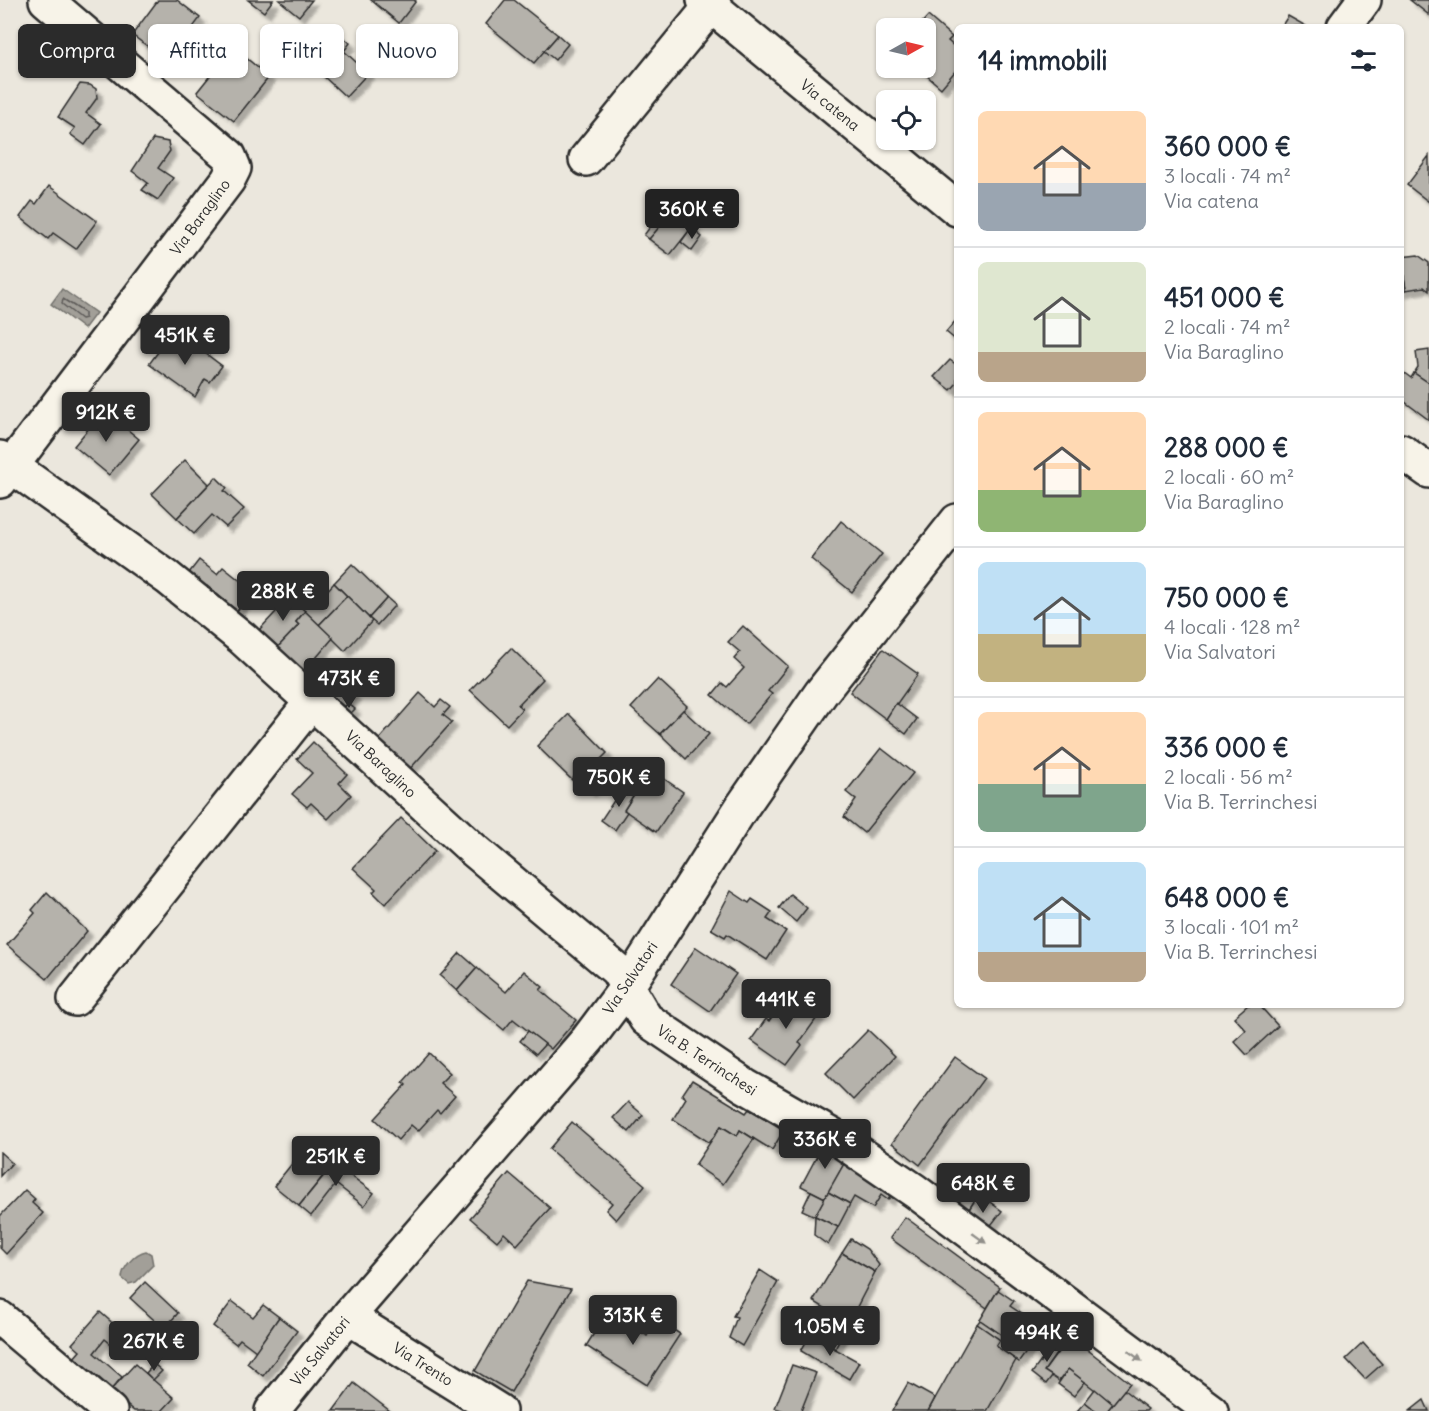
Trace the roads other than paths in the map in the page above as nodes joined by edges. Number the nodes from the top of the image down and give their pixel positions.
1 (46, 0) edge
2 (1364, 0) edge
3 (708, 3) edge
4 (1346, 24) edge
5 (586, 159) dead end
6 (954, 207) edge
7 (1404, 453) edge
8 (4, 468) edge
9 (1429, 471) edge
10 (954, 525) edge
11 (313, 700) junction
12 (627, 987) junction
13 (75, 999) dead end
14 (350, 1314) junction
15 (0, 1318) edge
16 (110, 1411) edge
17 (272, 1411) edge
18 (499, 1411) edge
19 (1211, 1411) edge

1 - 8 street, Via Baraglino
2 - 4 street
3 - 5 street
3 - 6 street, Via catena
7 - 9 street
8 - 11 street, Via Baraglino
10 - 12 street, Via Salvatori
11 - 12 street, Via Baraglino
11 - 13 street
12 - 14 street, Via Salvatori
12 -> 19 street, Via B. Terrinchesi
14 - 17 street, Via Salvatori
14 - 18 street, Via Trento
15 - 16 street

